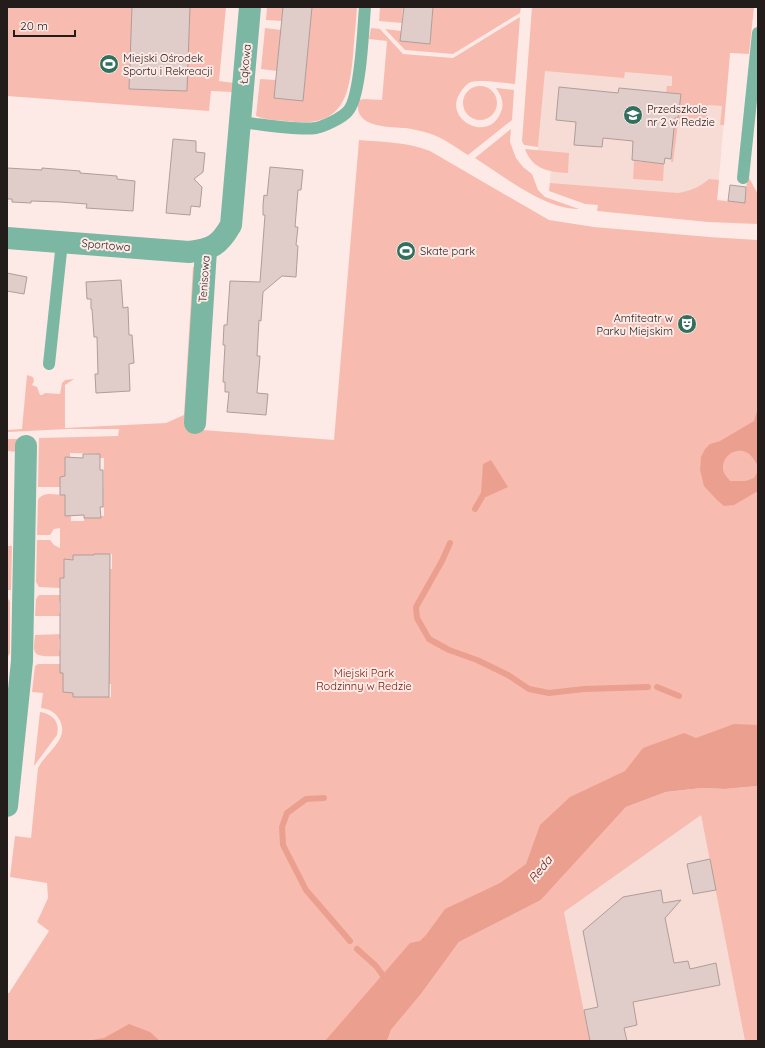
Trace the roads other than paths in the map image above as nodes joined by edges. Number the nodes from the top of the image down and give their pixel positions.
1 (250, 7) edge
2 (365, 7) edge
3 (758, 33) edge
4 (240, 122) junction
5 (743, 178) dead end
6 (7, 238) edge
7 (62, 242) junction
8 (206, 250) junction
9 (49, 364) dead end
10 (195, 424) dead end
11 (26, 446) dead end
12 (16, 541) edge
13 (7, 806) edge

1 - 4 street, Łąkowa
2 - 4 lane
3 - 5 lane
4 - 8 street, Tenisowa
6 - 7 street, Sportowa
7 - 8 street, Sportowa
7 - 9 lane
8 - 10 street, Tenisowa
11 - 12 street
12 - 13 street

